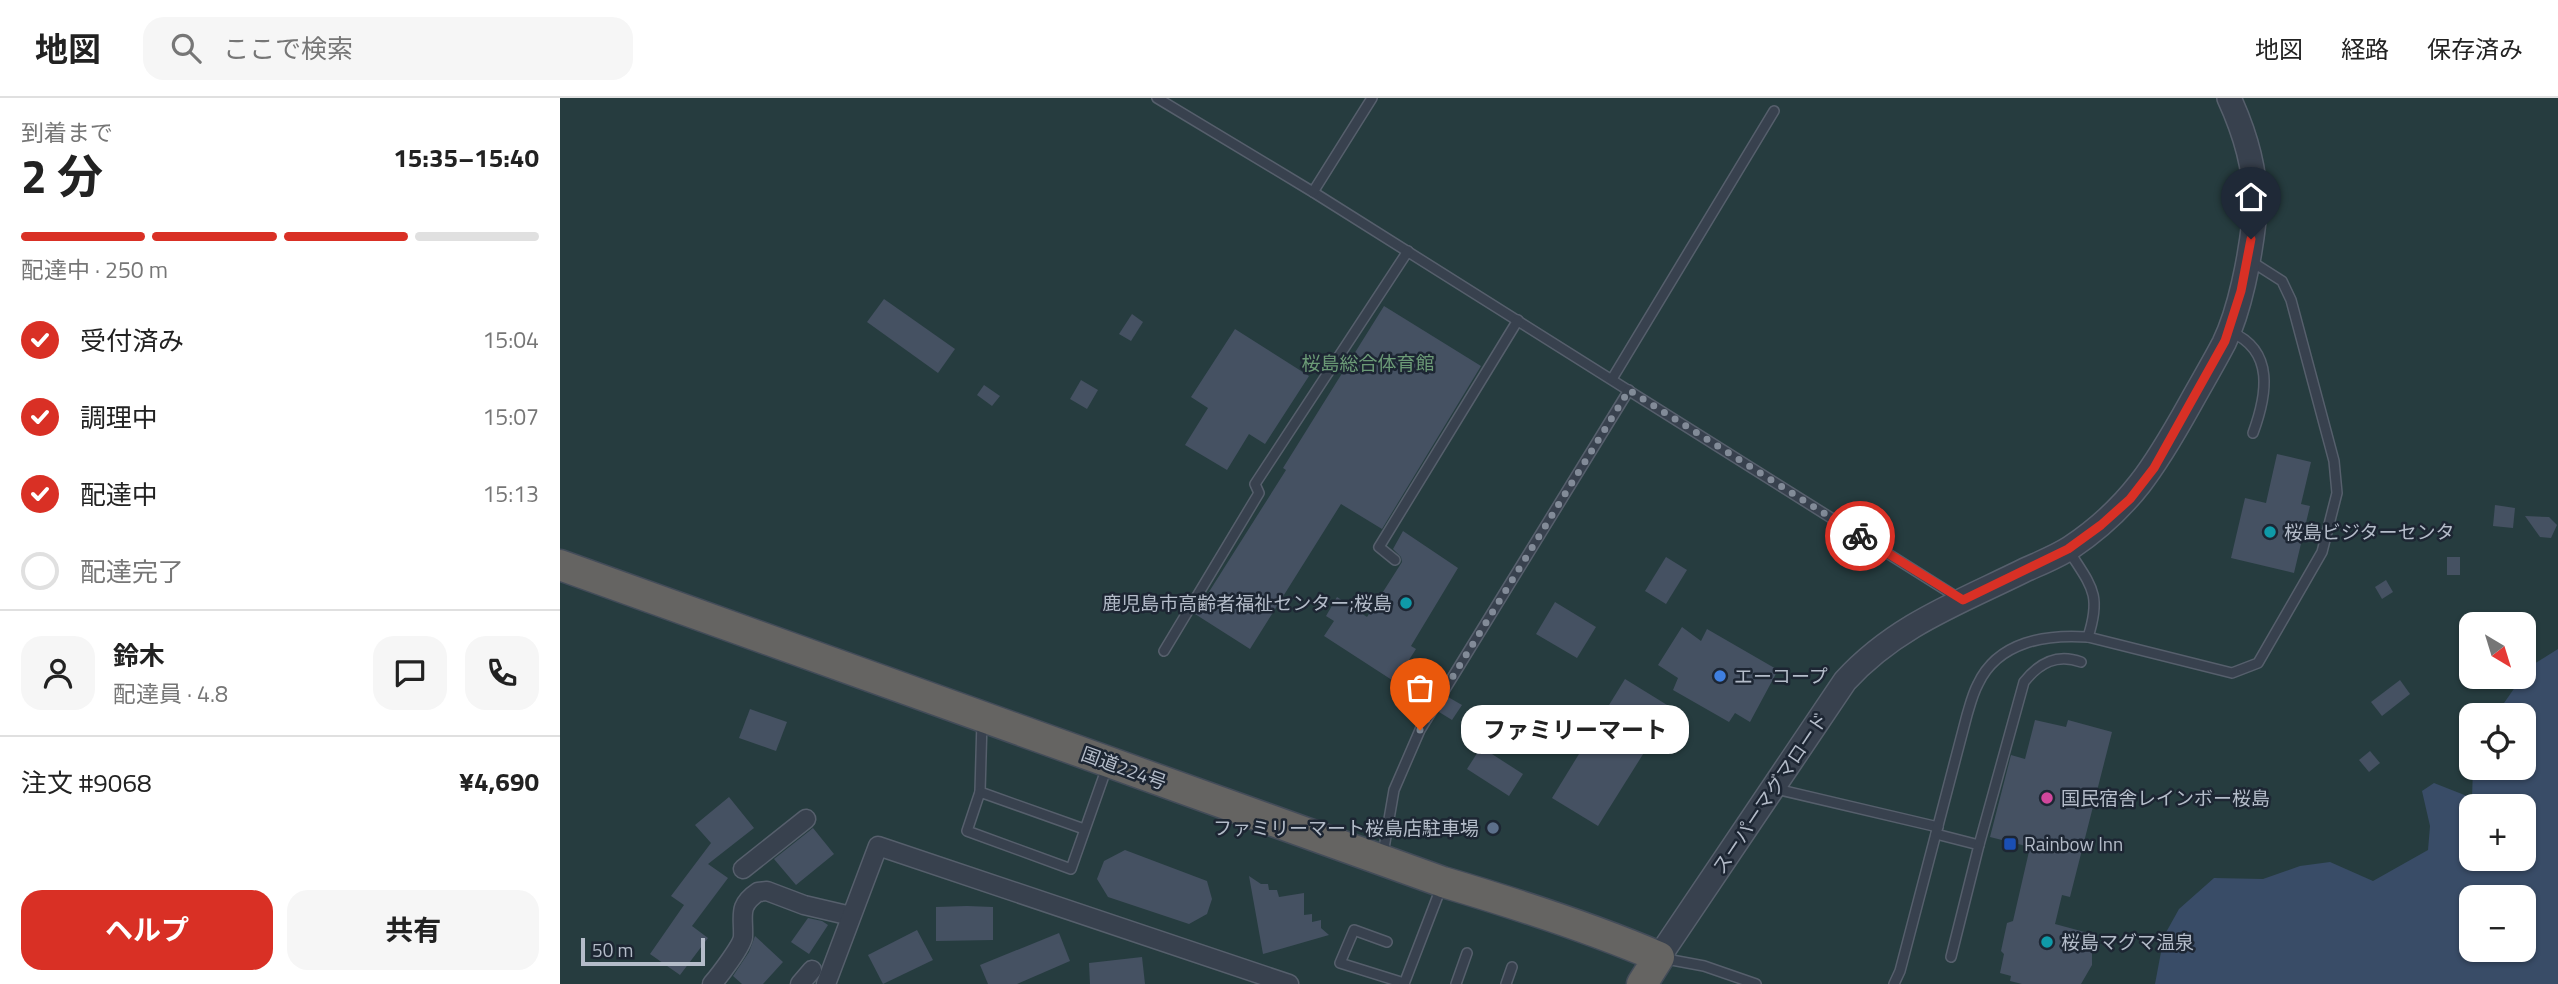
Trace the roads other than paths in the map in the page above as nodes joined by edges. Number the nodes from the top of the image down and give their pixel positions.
1 (1157, 98) edge
2 (1372, 98) edge
3 (2228, 98) edge
4 (1774, 111) dead end
5 (1313, 192) junction
6 (1408, 251) junction
7 (2247, 260) junction
8 (1518, 320) junction
9 (2228, 331) junction
10 (1612, 379) junction
11 (1629, 390) junction
12 (2253, 433) dead end
13 (2068, 549) junction
14 (1395, 560) dead end
15 (560, 565) edge
16 (1963, 600) junction
17 (2088, 637) junction
18 (1164, 651) dead end
19 (2081, 662) dead end
20 (982, 717) junction
21 (1109, 762) junction
22 (1773, 788) junction
23 (980, 792) junction
24 (806, 819) dead end
25 (1084, 830) junction
26 (1937, 830) junction
27 (1979, 845) junction
28 (1382, 860) junction
29 (1443, 882) junction
30 (767, 891) junction
31 (851, 916) junction
32 (1387, 942) dead end
33 (1467, 953) dead end
34 (1659, 957) junction
35 (1951, 957) dead end
36 (1512, 967) dead end
37 (812, 970) dead end
38 (719, 982) edge
39 (800, 984) edge
40 (827, 984) edge
41 (1289, 984) edge
42 (1404, 984) edge
43 (1456, 984) edge
44 (1506, 984) edge
45 (1642, 984) edge
46 (1756, 984) edge
47 (1894, 984) edge

1 - 5 lane
2 - 5 lane
3 - 7 street, スーパーマグマロード
4 - 10 lane
5 - 6 lane
6 - 8 lane
6 - 18 lane
7 - 9 street, スーパーマグマロード
7 - 17 lane
8 - 10 lane
8 - 14 lane
9 - 12 lane
9 - 13 street, スーパーマグマロード
10 - 11 lane
11 - 16 lane
11 - 28 lane
13 - 16 street, スーパーマグマロード
13 - 17 lane
15 - 20 highway, 国道224号
16 - 22 street, スーパーマグマロード
17 - 26 lane
19 - 27 lane
20 - 21 highway, 国道224号
20 - 23 lane
21 - 25 lane
21 - 28 highway, 国道224号
22 - 26 lane
22 - 34 street, スーパーマグマロード
23 - 25 lane
23 - 25 lane
24 - 30 street
26 - 27 lane
26 - 47 lane
27 - 35 lane
28 - 29 highway, 国道224号
29 - 34 highway, 国道224号
29 - 42 lane
30 - 31 street
30 - 38 street
31 - 40 street
31 - 41 street
32 - 42 lane
33 - 43 lane
34 - 45 highway
34 - 46 lane
36 - 44 lane
37 - 39 street

